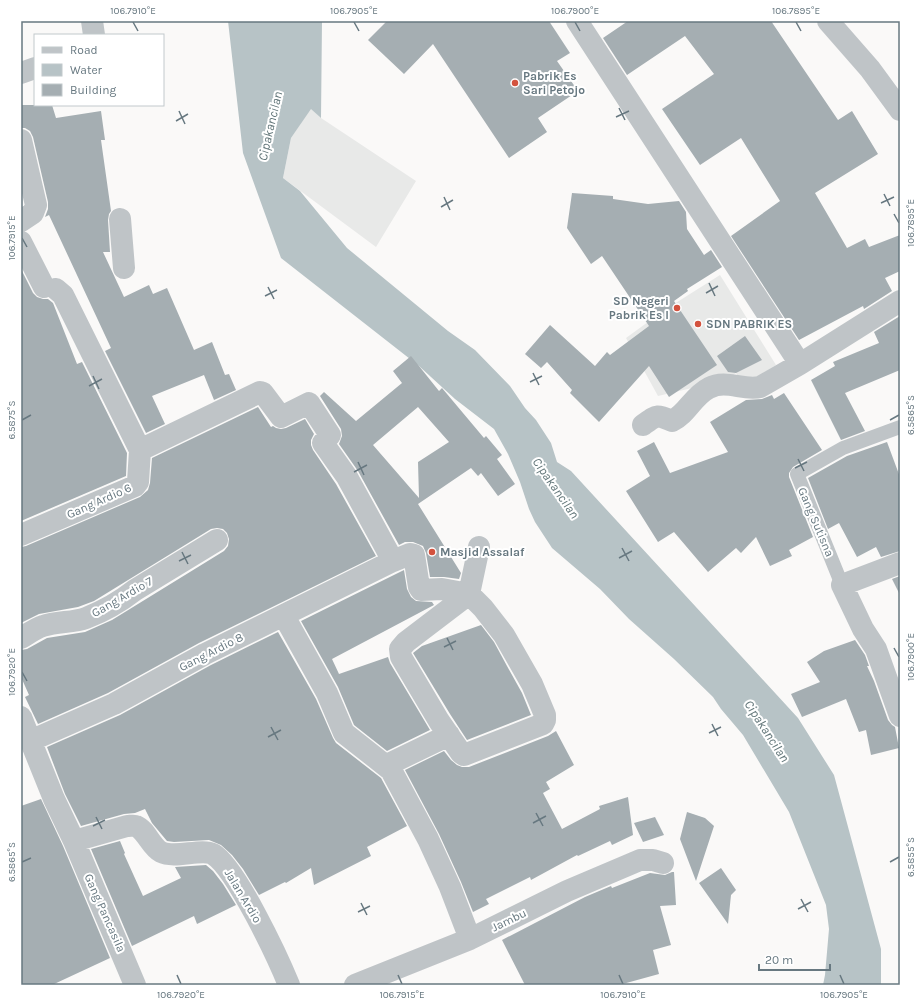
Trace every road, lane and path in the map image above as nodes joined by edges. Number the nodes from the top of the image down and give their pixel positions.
1 (92, 21) edge
2 (577, 21) edge
3 (828, 21) edge
4 (94, 34) edge
5 (34, 68) edge
6 (21, 73) edge
7 (900, 110) edge
8 (21, 140) edge
9 (120, 219) dead end
10 (21, 221) edge
11 (21, 242) edge
12 (124, 268) dead end
13 (900, 300) edge
14 (800, 364) junction
15 (643, 426) dead end
16 (900, 427) edge
17 (140, 450) junction
18 (21, 535) edge
19 (217, 540) dead end
20 (479, 547) dead end
21 (393, 562) junction
22 (900, 564) edge
23 (842, 585) junction
24 (469, 594) junction
25 (284, 616) junction
26 (21, 638) edge
27 (894, 680) edge
28 (900, 716) edge
29 (21, 717) edge
30 (448, 736) junction
31 (30, 741) junction
32 (387, 765) junction
33 (74, 841) junction
34 (663, 863) dead end
35 (470, 939) junction
36 (135, 985) edge
37 (289, 985) edge
38 (355, 985) edge

1 - 4 street
2 - 14 street
3 - 7 street
5 - 6 street
8 - 10 street
9 - 12 street
11 - 17 street
13 - 14 street
14 - 15 street
16 - 23 lane, Gang Sutisna
17 - 18 street, Gang Ardio 6
17 - 21 street
19 - 26 street, Gang Ardio 7
20 - 24 street
21 - 24 street, Gang Ardio 8
21 - 25 street, Gang Ardio 8
22 - 23 street
23 - 27 street
24 - 30 street
24 - 30 street
25 - 31 street, Gang Ardio 8
25 - 32 street
27 - 28 street
29 - 31 street
30 - 32 street
31 - 33 street
32 - 35 street
33 - 36 street, Gang Pancasila
33 - 37 street, Jalan Ardio
34 - 35 street, Jambu
35 - 38 street, Jambu

